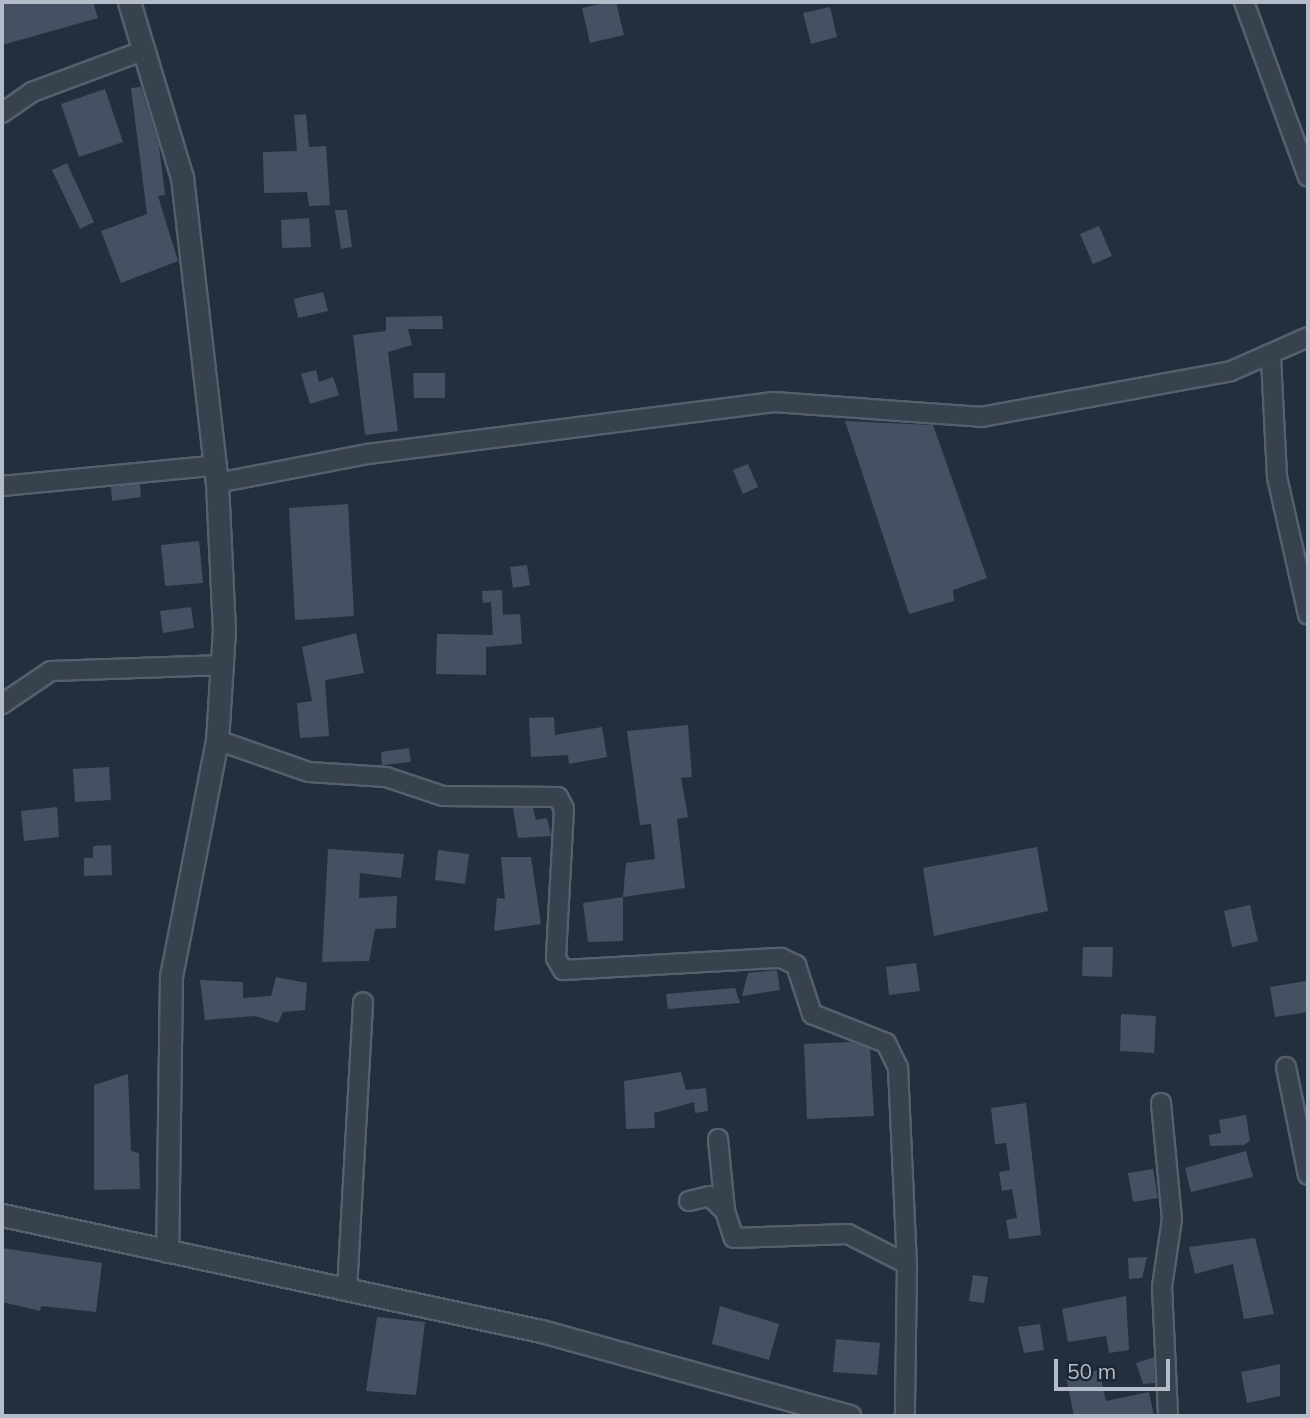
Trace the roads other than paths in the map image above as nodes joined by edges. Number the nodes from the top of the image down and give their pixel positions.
1 (129, 2) edge
2 (1244, 2) edge
3 (145, 50) junction
4 (2, 113) edge
5 (1308, 177) edge
6 (1308, 337) edge
7 (1271, 358) junction
8 (214, 475) junction
9 (2, 486) edge
10 (1308, 615) edge
11 (224, 665) junction
12 (2, 704) edge
13 (217, 740) junction
14 (363, 1002) dead end
15 (1286, 1067) dead end
16 (1161, 1102) dead end
17 (718, 1139) dead end
18 (1308, 1175) edge
19 (689, 1201) dead end
20 (725, 1211) junction
21 (2, 1215) edge
22 (167, 1251) junction
23 (907, 1264) junction
24 (347, 1290) junction
25 (849, 1416) edge
26 (905, 1416) edge
27 (1168, 1416) edge

1 - 3 street
2 - 5 street
3 - 4 street
3 - 8 street
6 - 7 street
7 - 8 street
7 - 10 street
8 - 9 street
8 - 11 street
11 - 12 street
11 - 13 street
13 - 22 street
13 - 23 street
14 - 24 street
15 - 18 street
16 - 27 street
17 - 20 street
19 - 20 street
20 - 23 street
21 - 22 street
22 - 24 street
23 - 26 street
24 - 25 street

